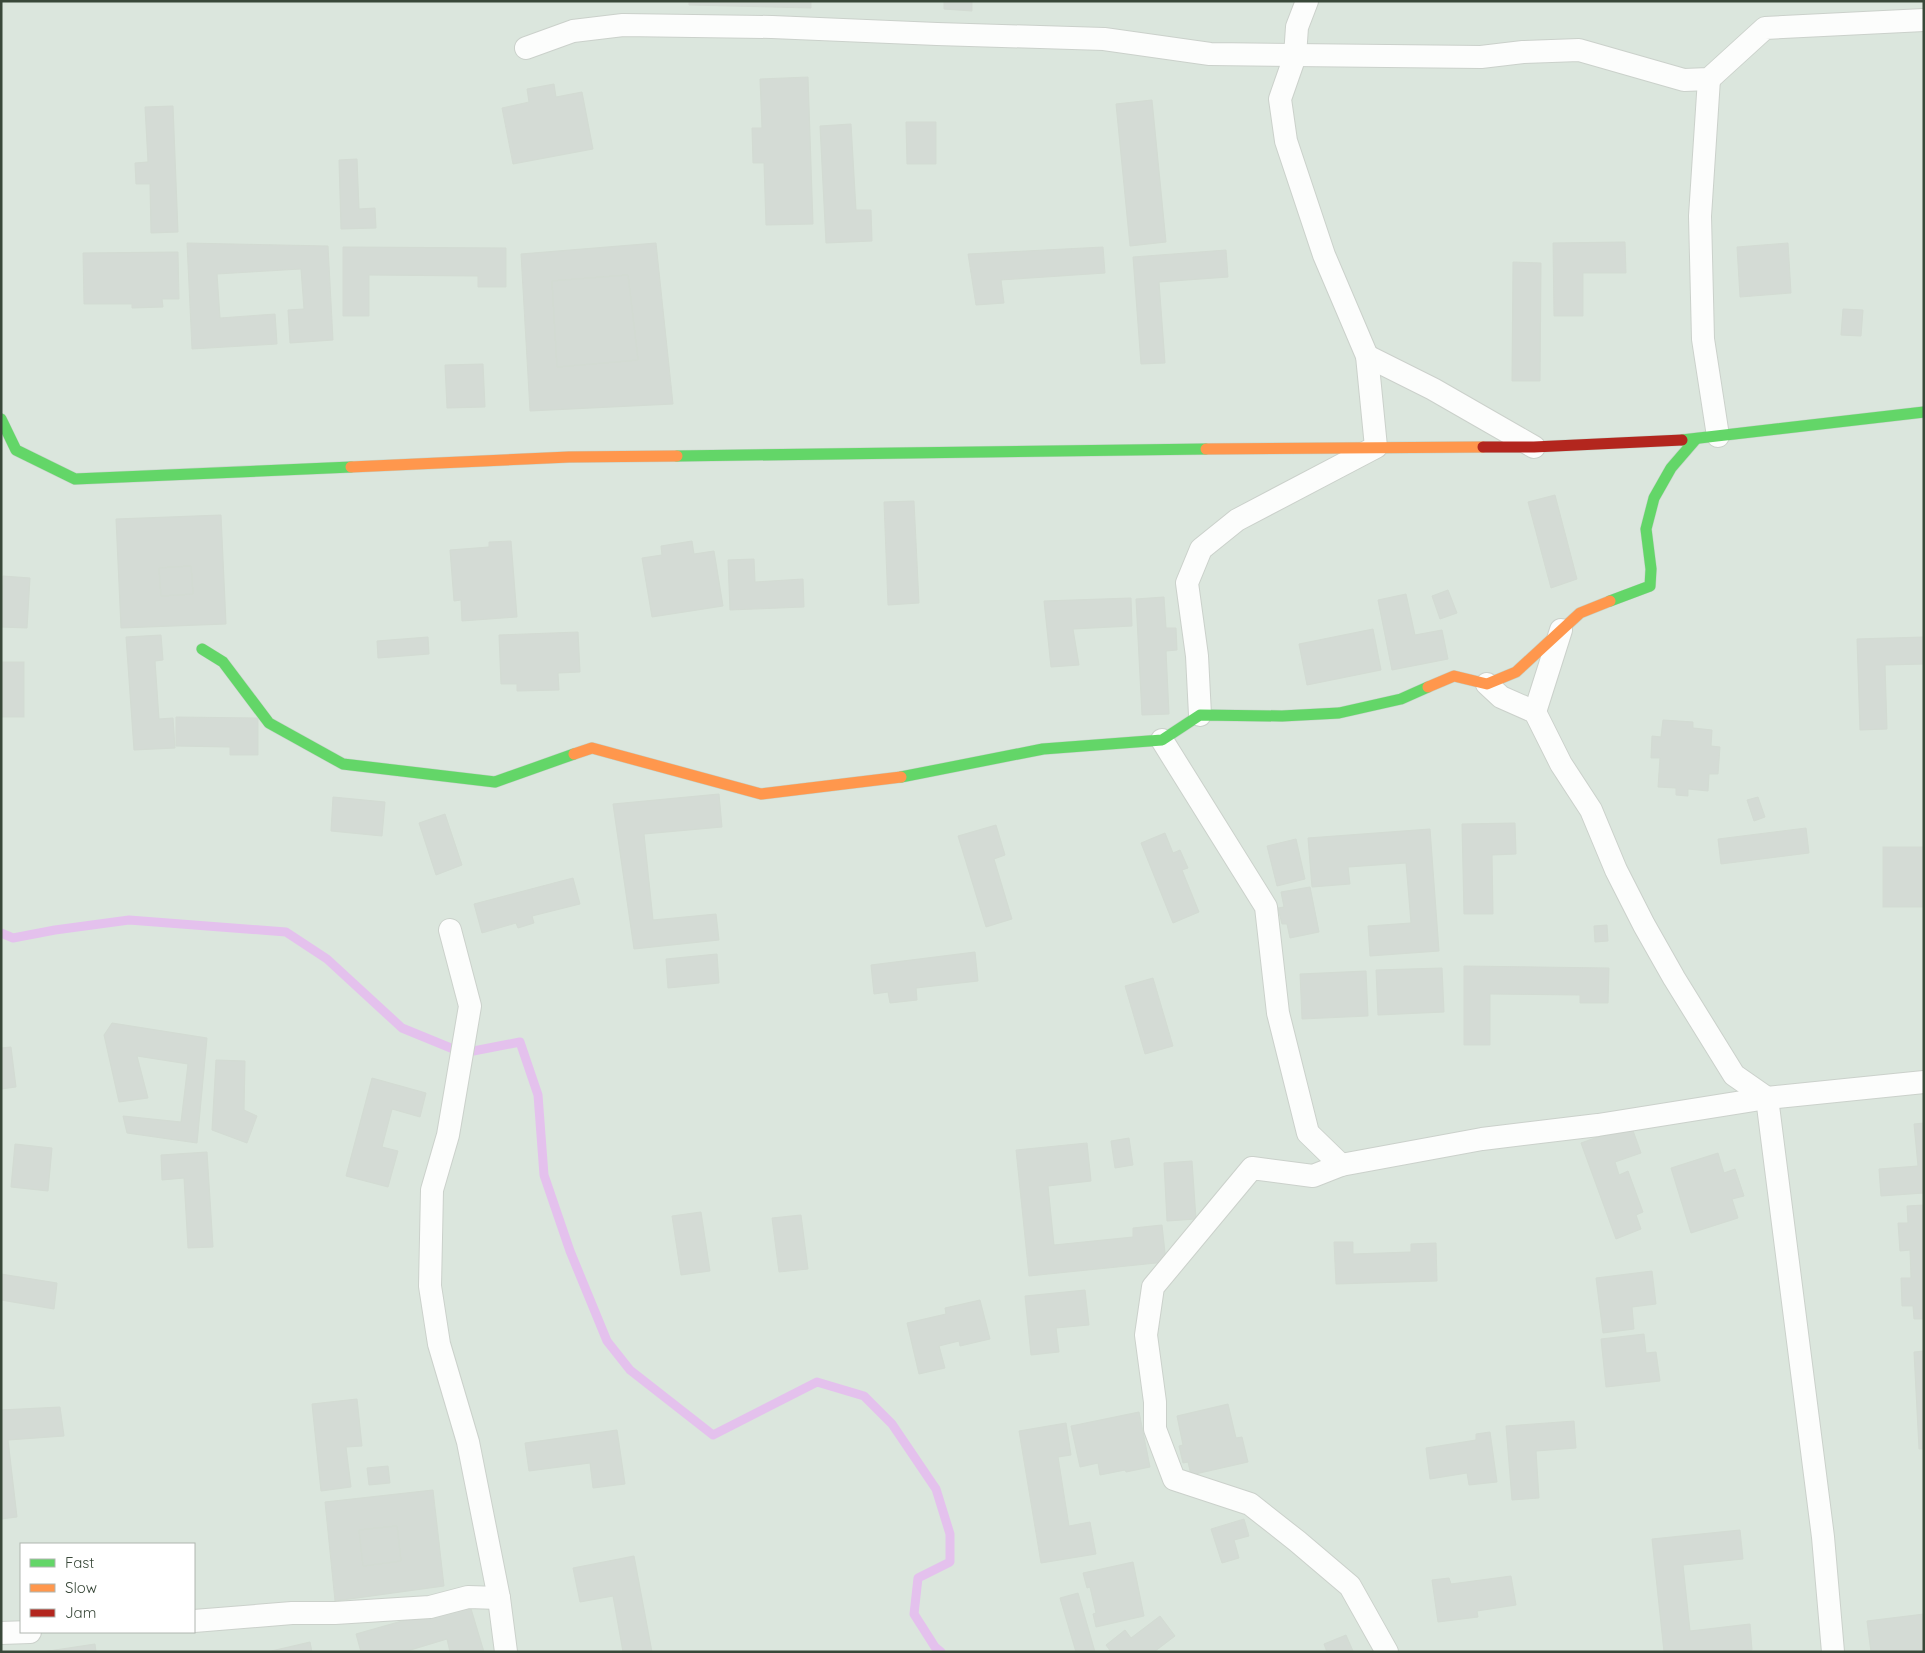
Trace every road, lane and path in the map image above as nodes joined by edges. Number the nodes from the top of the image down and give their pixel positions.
1 (1307, 1) edge
2 (1924, 20) edge
3 (526, 48) dead end
4 (1295, 56) junction
5 (1710, 79) junction
6 (1367, 356) junction
7 (1924, 412) edge
8 (1, 419) edge
9 (1718, 436) junction
10 (1696, 439) junction
11 (1376, 447) junction
12 (1534, 447) junction
13 (9, 454) edge
14 (1560, 630) junction
15 (202, 649) dead end
16 (1516, 672) junction
17 (1487, 684) junction
18 (1535, 712) junction
19 (1200, 715) junction
20 (1162, 740) junction
21 (450, 930) dead end
22 (1924, 1082) edge
23 (1767, 1098) junction
24 (1342, 1166) junction
25 (499, 1598) junction
26 (195, 1621) edge
27 (20, 1632) edge
28 (1, 1633) edge
29 (506, 1652) edge
30 (1387, 1652) edge
31 (1832, 1652) edge

1 - 4 street
2 - 5 street
3 - 4 street
4 - 5 street
4 - 6 street
5 - 9 street
6 - 11 street
6 - 12 street
7 - 9 street
8 - 13 street
9 - 10 street
10 - 12 street
10 - 14 street
11 - 12 street
11 - 13 street
11 - 19 street
14 - 16 street
14 - 18 street
15 - 20 street
16 - 17 street
16 - 18 street
17 - 18 street
17 - 19 street
18 - 23 street
19 - 20 street
20 - 24 street
21 - 25 street
22 - 23 street
23 - 24 street
23 - 31 street
24 - 30 street
25 - 26 street
25 - 29 street
27 - 28 street

